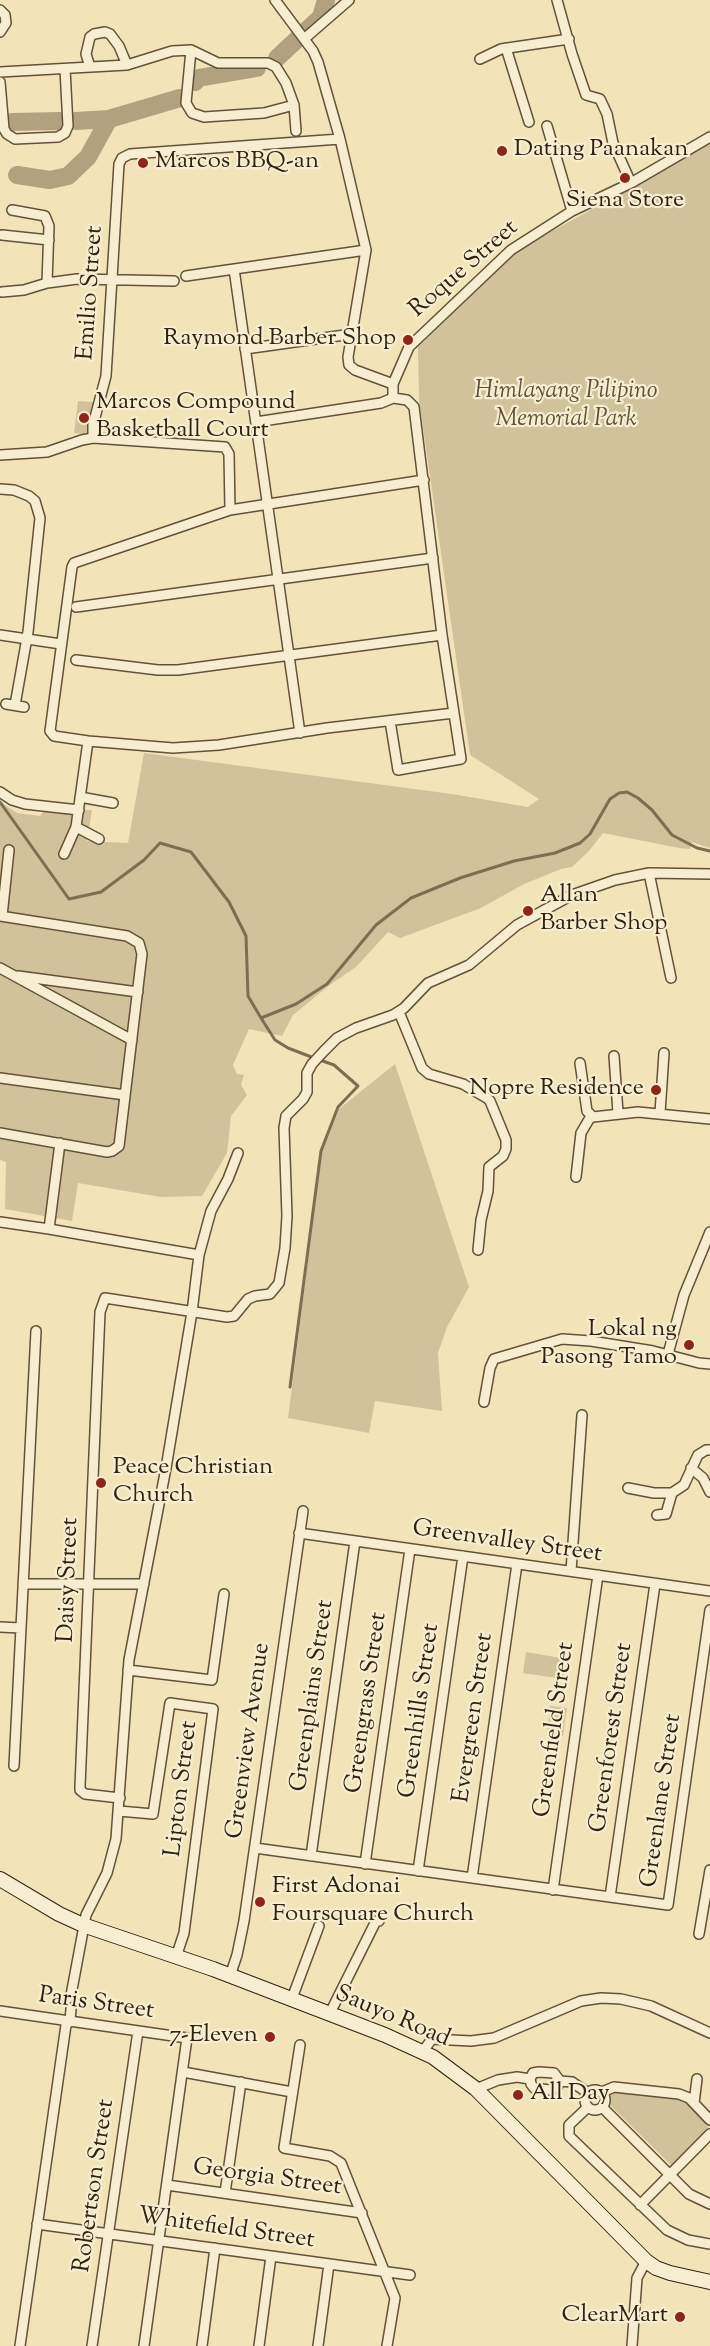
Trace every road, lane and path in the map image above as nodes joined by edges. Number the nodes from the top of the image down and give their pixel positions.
1 (275, 0) edge
2 (349, 0) edge
3 (557, 0) edge
4 (0, 10) edge
5 (0, 32) edge
6 (304, 39) junction
7 (569, 39) junction
8 (506, 48) junction
9 (191, 50) junction
10 (480, 59) dead end
11 (127, 65) junction
12 (90, 67) junction
13 (65, 69) junction
14 (0, 72) edge
15 (0, 82) edge
16 (294, 105) junction
17 (529, 122) dead end
18 (547, 126) dead end
19 (296, 131) dead end
20 (710, 137) edge
21 (340, 139) junction
22 (631, 183) junction
23 (12, 210) dead end
24 (572, 211) junction
25 (2, 235) dead end
26 (49, 240) junction
27 (366, 250) junction
28 (234, 269) junction
29 (186, 276) dead end
30 (112, 280) junction
31 (174, 281) dead end
32 (47, 283) junction
33 (2, 292) dead end
34 (352, 334) junction
35 (245, 349) junction
36 (393, 384) junction
37 (393, 398) junction
38 (256, 422) junction
39 (93, 438) junction
40 (0, 455) edge
41 (424, 480) junction
42 (0, 489) edge
43 (267, 503) junction
44 (230, 510) junction
45 (433, 558) junction
46 (278, 579) junction
47 (76, 607) dead end
48 (0, 635) edge
49 (442, 635) junction
50 (27, 639) junction
51 (62, 644) junction
52 (289, 656) junction
53 (76, 660) dead end
54 (15, 705) dead end
55 (454, 713) junction
56 (390, 721) junction
57 (300, 733) junction
58 (92, 741) junction
59 (0, 792) edge
60 (80, 797) junction
61 (113, 803) dead end
62 (78, 810) junction
63 (76, 827) junction
64 (99, 839) dead end
65 (9, 850) dead end
66 (64, 854) dead end
67 (649, 873) junction
68 (710, 874) edge
69 (1, 916) edge
70 (0, 968) edge
71 (0, 973) edge
72 (671, 978) dead end
73 (138, 992) junction
74 (399, 1012) junction
75 (132, 1040) junction
76 (664, 1053) dead end
77 (614, 1056) dead end
78 (580, 1063) dead end
79 (0, 1078) edge
80 (125, 1095) junction
81 (618, 1113) junction
82 (660, 1113) junction
83 (591, 1116) junction
84 (710, 1119) edge
85 (0, 1133) edge
86 (60, 1143) junction
87 (238, 1153) dead end
88 (576, 1178) dead end
89 (0, 1222) edge
90 (49, 1229) junction
91 (710, 1232) edge
92 (478, 1250) dead end
93 (199, 1255) junction
94 (192, 1312) junction
95 (36, 1331) dead end
96 (668, 1354) junction
97 (710, 1364) edge
98 (484, 1402) dead end
99 (582, 1415) dead end
100 (710, 1450) edge
101 (691, 1468) junction
102 (628, 1488) dead end
103 (710, 1492) edge
104 (672, 1493) junction
105 (303, 1510) dead end
106 (657, 1515) dead end
107 (299, 1533) junction
108 (355, 1541) junction
109 (410, 1549) junction
110 (463, 1556) junction
111 (517, 1564) junction
112 (571, 1571) junction
113 (598, 1575) junction
114 (23, 1584) junction
115 (90, 1584) junction
116 (144, 1584) junction
117 (655, 1584) junction
118 (710, 1591) edge
119 (224, 1594) dead end
120 (710, 1610) edge
121 (0, 1627) edge
122 (21, 1628) junction
123 (128, 1670) junction
124 (14, 1766) dead end
125 (120, 1798) junction
126 (118, 1811) junction
127 (255, 1848) junction
128 (311, 1856) junction
129 (365, 1863) junction
130 (710, 1870) edge
131 (418, 1871) junction
132 (472, 1878) junction
133 (0, 1879) edge
134 (554, 1890) junction
135 (708, 1894) edge
136 (610, 1898) junction
137 (379, 1921) dead end
138 (82, 1925) junction
139 (319, 1926) dead end
140 (699, 1934) dead end
141 (176, 1957) junction
142 (230, 1976) junction
143 (291, 2001) junction
144 (0, 2011) edge
145 (330, 2015) junction
146 (67, 2022) junction
147 (138, 2031) junction
148 (710, 2033) edge
149 (300, 2045) dead end
150 (423, 2051) junction
151 (183, 2072) junction
152 (530, 2079) junction
153 (697, 2079) dead end
154 (560, 2081) junction
155 (241, 2082) junction
156 (476, 2089) junction
157 (292, 2092) junction
158 (602, 2092) junction
159 (588, 2093) junction
160 (694, 2103) junction
161 (588, 2107) junction
162 (602, 2107) junction
163 (710, 2120) edge
164 (710, 2134) edge
165 (671, 2175) junction
166 (166, 2185) junction
167 (225, 2193) junction
168 (709, 2202) edge
169 (640, 2205) junction
170 (362, 2213) junction
171 (37, 2224) junction
172 (108, 2233) junction
173 (159, 2240) junction
174 (710, 2244) edge
175 (215, 2248) junction
176 (271, 2256) junction
177 (646, 2261) junction
178 (329, 2264) junction
179 (385, 2271) junction
180 (410, 2275) dead end
181 (710, 2282) edge
182 (20, 2346) edge
183 (92, 2346) edge
184 (144, 2346) edge
185 (202, 2346) edge
186 (259, 2346) edge
187 (318, 2346) edge
188 (387, 2346) edge
189 (632, 2346) edge

1 - 6 street
2 - 6 street
3 - 7 street
4 - 5 street
6 - 21 street
7 - 8 street
7 - 22 street
8 - 10 street
8 - 17 street
9 - 11 street
9 - 16 street
9 - 16 street
11 - 12 street
11 - 12 street
12 - 13 street
13 - 14 street
13 - 15 street
16 - 19 street
18 - 24 street
20 - 22 street, Roque Street
21 - 27 street
21 - 30 street, Emilio Street
22 - 24 street, Roque Street
23 - 26 street
24 - 36 street, Roque Street
25 - 26 street
26 - 32 street
27 - 28 street
27 - 34 street
28 - 29 street
28 - 35 street
30 - 31 street
30 - 32 street
30 - 39 street, Emilio Street
32 - 33 street
34 - 35 street
34 - 36 street
35 - 38 street
36 - 37 street
37 - 38 street
37 - 41 street
38 - 43 street
39 - 40 street
39 - 44 street
41 - 43 street
41 - 45 street
42 - 50 street
43 - 44 street
43 - 46 street
44 - 51 street
45 - 46 street
45 - 49 street
46 - 47 street
46 - 52 street
48 - 50 street
49 - 52 street
49 - 55 street
50 - 51 street
50 - 54 street
51 - 58 street
52 - 53 street
52 - 57 street
55 - 56 street
55 - 56 street
56 - 57 street
57 - 58 street
58 - 60 street
59 - 62 street
60 - 61 street
60 - 62 street
62 - 63 street
63 - 64 street
63 - 66 street
65 - 69 street
67 - 68 street
67 - 72 street
67 - 74 street
69 - 73 street
70 - 75 street
71 - 73 street
73 - 75 street
74 - 92 street
74 - 94 street
75 - 80 street
76 - 82 street
77 - 81 street
78 - 83 street
79 - 80 street
80 - 86 street
81 - 82 street
81 - 83 street
82 - 84 street
83 - 88 street
85 - 86 street
86 - 90 street
87 - 93 street
89 - 90 street
90 - 93 street
91 - 96 street
93 - 94 street
94 - 115 street, Daisy Street
94 - 116 street
95 - 114 street
96 - 97 street
96 - 98 street
99 - 112 street
100 - 101 street
101 - 103 street
101 - 104 street
102 - 104 street
104 - 106 street
105 - 107 street, Greenview Avenue
107 - 108 street, Greenvalley Street
107 - 127 street, Greenview Avenue
108 - 109 street, Greenvalley Street
108 - 128 street, Greenplains Street
109 - 110 street, Greenvalley Street
109 - 129 street, Greengrass Street
110 - 111 street, Greenvalley Street
110 - 131 street, Greenhills Street
111 - 112 street, Greenvalley Street
111 - 132 street, Evergreen Street
112 - 113 street, Greenvalley Street
113 - 117 street, Greenvalley Street
113 - 134 street, Greenfield Street
114 - 115 street
114 - 122 street
115 - 116 street
115 - 125 street, Daisy Street
116 - 123 street
117 - 118 street, Greenvalley Street
117 - 136 street, Greenforest Street
119 - 123 street
120 - 136 street, Greenlane Street
121 - 122 street
122 - 124 street
123 - 125 street
125 - 126 street
126 - 138 street
126 - 141 street, Lipton Street
127 - 128 street, Greenlane Street
127 - 142 street, Greenview Avenue
128 - 129 street, Greenlane Street
129 - 131 street, Greenlane Street
130 - 135 street
131 - 132 street, Greenlane Street
132 - 134 street, Greenlane Street
133 - 138 main road, Sauyo Road
134 - 136 street, Greenlane Street
135 - 140 street
137 - 145 street
138 - 141 main road, Sauyo Road
138 - 146 street
139 - 143 street
141 - 142 main road, Sauyo Road
142 - 143 main road, Sauyo Road
143 - 145 main road, Sauyo Road
144 - 146 street, Paris Street
145 - 150 main road, Sauyo Road
146 - 147 street, Paris Street
146 - 171 street
147 - 151 street, Paris Street
147 - 172 street, Robertson Street
148 - 150 street
149 - 157 street
150 - 156 main road, Sauyo Road
151 - 155 street
151 - 166 street
152 - 154 street
152 - 154 street
152 - 156 street
153 - 160 street
154 - 159 street
155 - 157 street
155 - 167 street
156 - 177 main road, Sauyo Road
157 - 170 street
158 - 159 street
158 - 160 street
158 - 162 street
159 - 161 street
160 - 163 street
161 - 162 street
161 - 169 street
162 - 165 street
164 - 165 street
165 - 168 street
165 - 169 street
166 - 167 street, Georgia Street
166 - 173 street
167 - 170 street, Georgia Street
169 - 174 street
170 - 179 street
171 - 172 street, Whitefield Street
171 - 182 street
172 - 173 street, Whitefield Street
172 - 183 street, Robertson Street
173 - 175 street, Whitefield Street
173 - 184 street
175 - 176 street, Whitefield Street
175 - 185 street
176 - 178 street, Whitefield Street
176 - 186 street
177 - 181 main road, Sauyo Road
177 - 189 street
178 - 179 street, Whitefield Street
178 - 187 street
179 - 180 street, Whitefield Street
179 - 188 street

